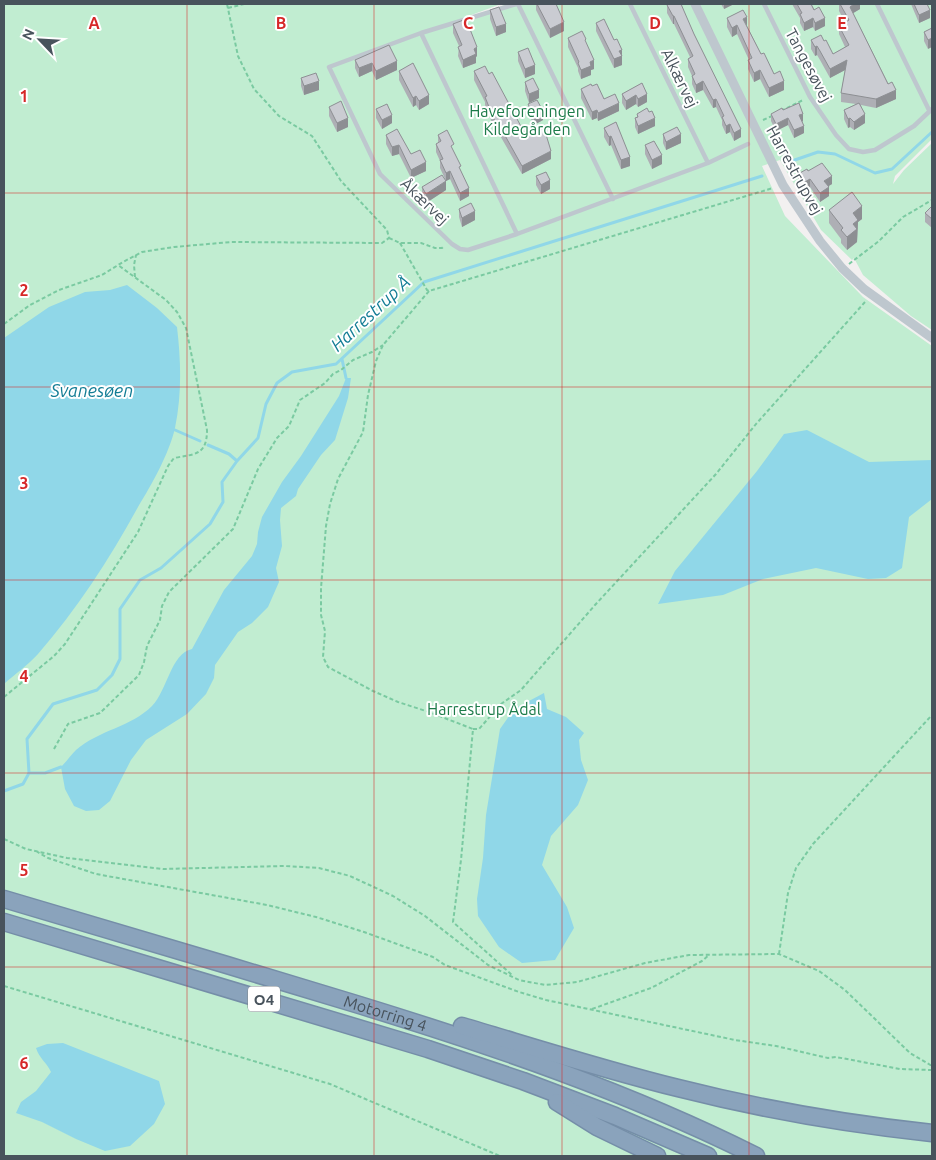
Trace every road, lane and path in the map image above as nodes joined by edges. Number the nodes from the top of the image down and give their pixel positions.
1 (227, 4) edge
2 (244, 4) edge
3 (517, 4) edge
4 (630, 4) edge
5 (695, 4) edge
6 (764, 4) edge
7 (876, 4) edge
8 (228, 8) junction
9 (422, 33) junction
10 (810, 97) junction
11 (931, 110) edge
12 (753, 125) junction
13 (748, 144) dead end
14 (708, 163) junction
15 (783, 185) junction
16 (613, 199) junction
17 (932, 200) edge
18 (517, 234) junction
19 (389, 238) junction
20 (400, 243) junction
21 (452, 244) junction
22 (136, 255) junction
23 (118, 265) junction
24 (842, 268) junction
25 (134, 277) junction
26 (428, 290) junction
27 (872, 295) junction
28 (4, 324) edge
29 (932, 338) edge
30 (383, 345) junction
31 (4, 697) edge
32 (932, 716) edge
33 (473, 729) junction
34 (54, 749) dead end
35 (4, 839) edge
36 (34, 850) junction
37 (4, 899) edge
38 (4, 922) edge
39 (779, 954) junction
40 (709, 955) junction
41 (514, 977) junction
42 (4, 986) edge
43 (311, 990) junction
44 (590, 1010) junction
45 (932, 1068) edge
46 (523, 1081) junction
47 (932, 1133) edge
48 (500, 1156) edge
49 (658, 1156) edge
50 (708, 1156) edge
51 (756, 1156) edge

1 - 8 path
2 - 8 path
3 - 9 lane, Åkærvej
3 - 16 lane
4 - 14 lane, Alkærvej
5 - 12 street, Harrestrupvej
6 - 10 lane, Tangesøvej
7 - 11 lane
8 - 19 path
9 - 18 lane
9 - 21 lane, Åkærvej
10 - 11 lane, Tangesøvej
10 - 12 path
12 - 15 street, Harrestrupvej
13 - 14 lane, Åkærvej
14 - 16 lane, Åkærvej
15 - 24 street, Harrestrupvej
15 - 26 path
16 - 18 lane, Åkærvej
17 - 24 path
18 - 21 lane, Åkærvej
19 - 20 path
19 - 22 path
20 - 21 path
20 - 26 path
22 - 23 path
22 - 25 path
23 - 25 path
23 - 28 path
24 - 27 street, Harrestrupvej
25 - 31 path
26 - 30 path
27 - 29 street, Harrestrupvej
27 - 33 path
30 - 33 path
30 - 34 path
32 - 39 path
33 - 41 path
35 - 36 path
36 - 41 path
36 - 44 path
37 - 43 highway, Motorring 4 / O4
38 - 46 highway, Motorring 4 / O4
39 - 40 path
39 - 45 path
40 - 41 path
40 - 44 path
42 - 48 path
43 - 47 highway
43 - 51 highway, Motorring 4 / O4
44 - 45 path
46 - 49 highway
46 - 50 highway, Motorring 4 / O4

